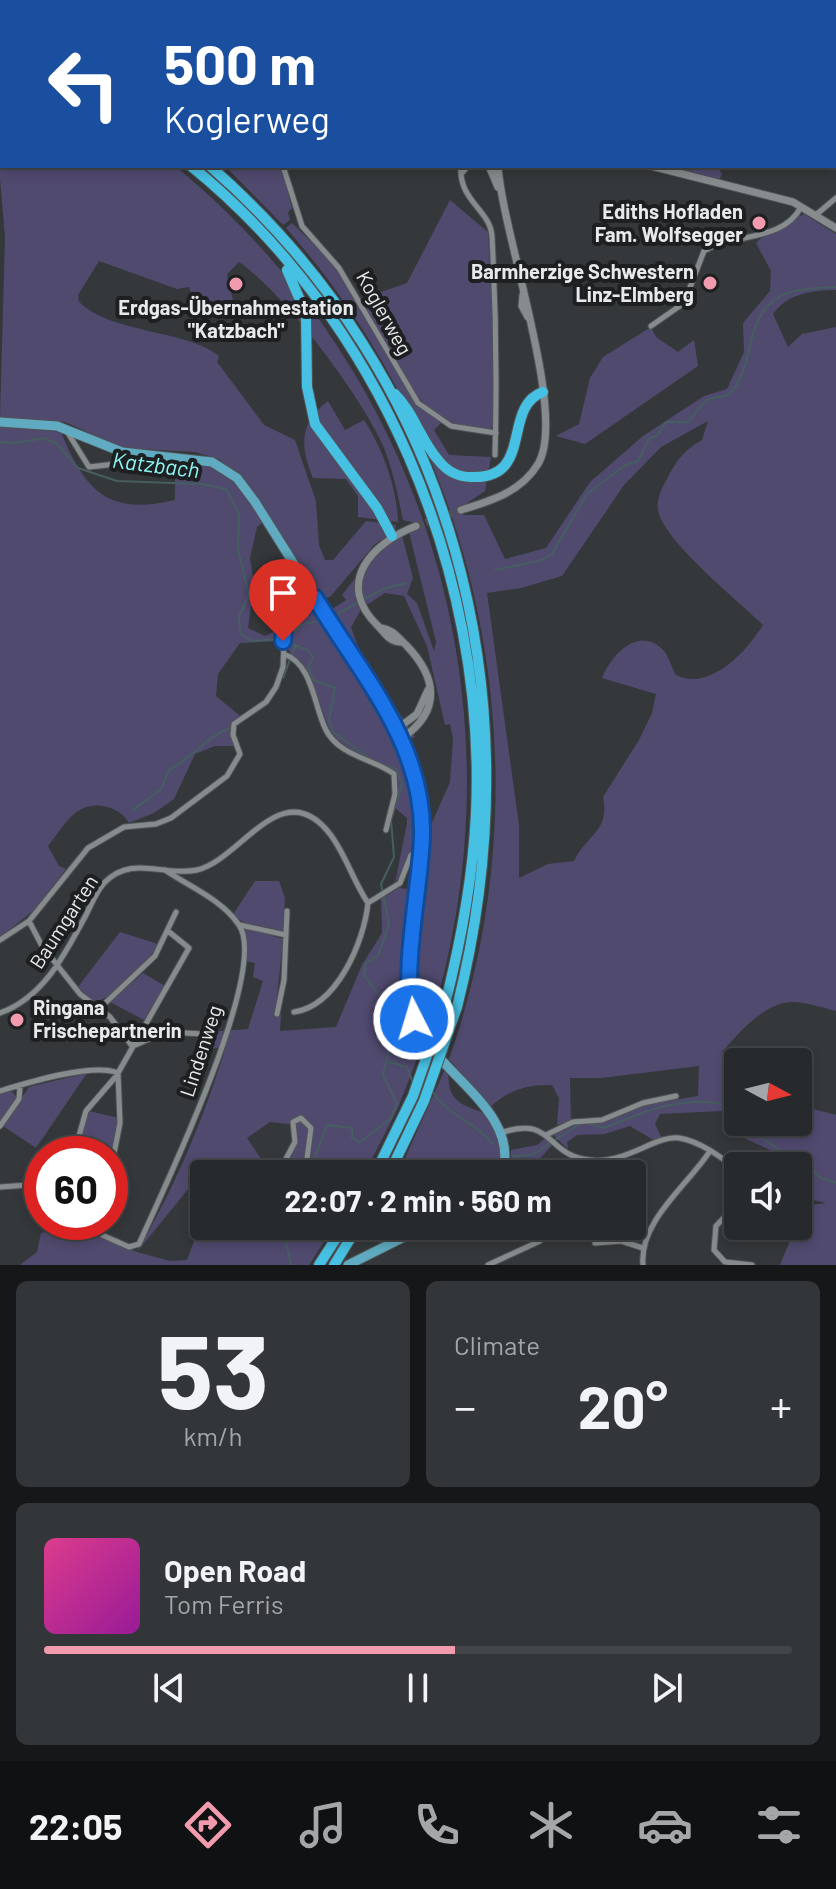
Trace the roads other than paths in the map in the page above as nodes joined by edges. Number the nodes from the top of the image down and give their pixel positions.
1 (193, 168) edge
2 (212, 168) edge
3 (284, 168) edge
4 (461, 168) edge
5 (466, 168) edge
6 (490, 168) edge
7 (498, 168) edge
8 (658, 168) edge
9 (461, 174) junction
10 (498, 187) junction
11 (836, 198) edge
12 (801, 206) junction
13 (817, 214) junction
14 (836, 228) edge
15 (280, 254) junction
16 (651, 326) dead end
17 (384, 381) junction
18 (543, 392) junction
19 (0, 422) edge
20 (57, 426) junction
21 (496, 433) junction
22 (495, 455) dead end
23 (170, 456) junction
24 (461, 510) tunnel mouth
25 (416, 526) tunnel mouth
26 (392, 536) junction
27 (315, 598) junction
28 (288, 656) junction
29 (400, 734) junction
30 (386, 830) dead end
31 (421, 848) junction
32 (165, 870) junction
33 (368, 903) junction
34 (287, 911) dead end
35 (176, 912) dead end
36 (29, 921) junction
37 (240, 925) junction
38 (168, 931) junction
39 (286, 935) junction
40 (0, 940) edge
41 (58, 966) junction
42 (100, 1008) junction
43 (294, 1012) dead end
44 (0, 1013) edge
45 (277, 1014) dead end
46 (204, 1034) dead end
47 (132, 1046) junction
48 (118, 1073) junction
49 (20, 1086) junction
50 (0, 1091) edge
51 (676, 1096) dead end
52 (0, 1126) edge
53 (501, 1133) junction
54 (79, 1136) edge
55 (117, 1136) edge
56 (551, 1137) junction
57 (710, 1151) junction
58 (285, 1160) edge
59 (307, 1160) edge
60 (382, 1160) edge
61 (396, 1160) edge
62 (506, 1160) edge
63 (724, 1160) edge
64 (24, 1185) edge
65 (0, 1187) edge
66 (724, 1220) edge
67 (111, 1240) edge
68 (335, 1240) edge
69 (350, 1240) edge
70 (398, 1240) edge
71 (540, 1241) dead end
72 (595, 1243) dead end
73 (643, 1248) junction
74 (725, 1263) edge
75 (319, 1265) edge
76 (334, 1265) edge
77 (348, 1265) edge
78 (488, 1265) edge
79 (643, 1265) edge
80 (752, 1265) edge

1 - 15 highway
2 - 17 highway
3 - 21 street, Koglerweg
4 - 9 street
5 - 9 street
6 - 10 street
7 - 10 street
8 - 12 street
9 - 21 street
10 - 18 street
11 - 13 street
12 - 13 street
12 - 16 street
13 - 14 street
15 - 26 highway
15 - 60 highway, bridge
17 - 18 highway
17 - 61 highway, bridge
18 - 24 street
19 - 20 main road
20 - 23 main road
20 - 23 street
21 - 22 street
23 - 27 main road
25 - 26 street
26 - 29 street
27 - 28 street
27 - 29 main road
28 - 30 street
28 - 36 street
29 - 31 main road
31 - 33 street
31 - 53 main road
32 - 33 street, Baumgarten
32 - 37 street
32 - 41 street, Baumgarten
33 - 43 street
34 - 39 street
35 - 38 street
36 - 40 street
36 - 41 street
37 - 39 street
37 - 67 street, Lindenweg
38 - 42 street
38 - 47 street
39 - 45 street
41 - 42 street
41 - 44 street, Baumgarten
42 - 47 street
46 - 47 street, Lindenweg
47 - 48 street
48 - 49 street
48 - 54 street
48 - 55 street
49 - 50 street
49 - 52 street
51 - 56 street
53 - 56 street
53 - 62 main road
56 - 57 street
57 - 63 street
57 - 73 street
58 - 59 street
64 - 65 street
66 - 74 street
68 - 75 highway
69 - 76 highway
70 - 77 main road
71 - 78 street
72 - 73 street
73 - 79 street
74 - 80 street

